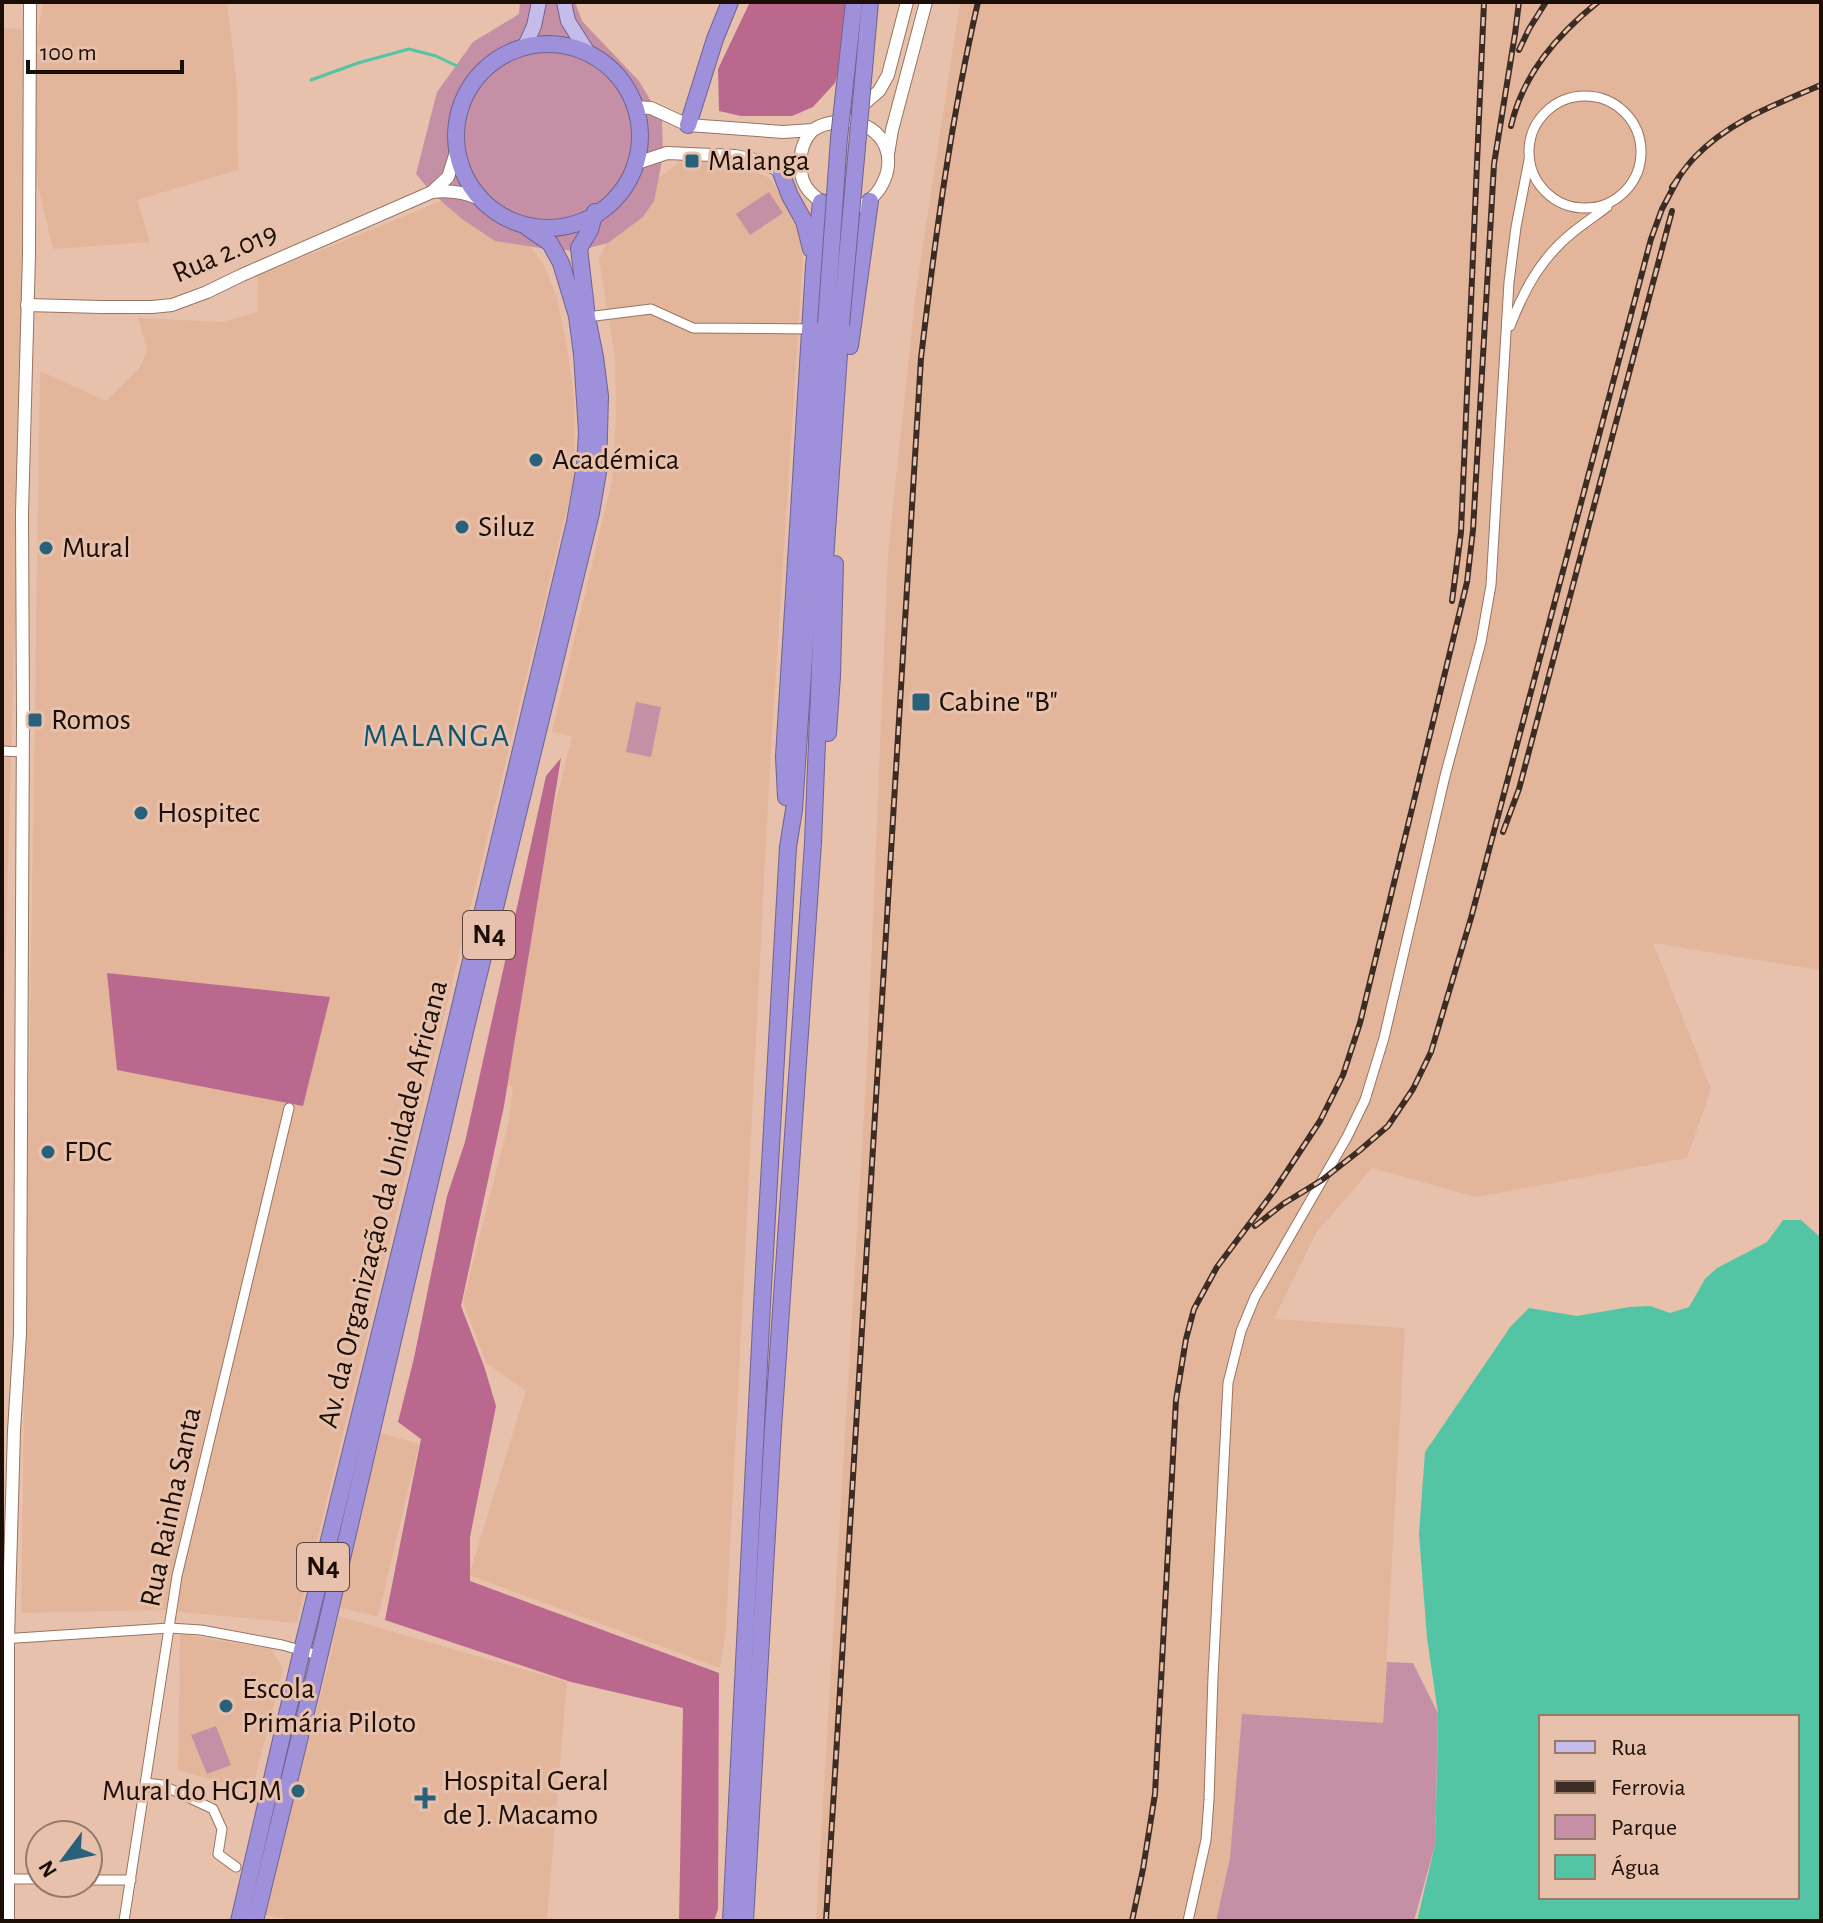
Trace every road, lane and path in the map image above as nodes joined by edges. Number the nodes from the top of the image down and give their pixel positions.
1 (30, 2) edge
2 (539, 2) edge
3 (564, 2) edge
4 (730, 2) edge
5 (854, 2) edge
6 (870, 2) edge
7 (907, 2) edge
8 (926, 2) edge
9 (524, 48) junction
10 (587, 51) junction
11 (636, 107) junction
12 (847, 120) junction
13 (688, 125) junction
14 (813, 130) junction
15 (457, 149) junction
16 (888, 157) junction
17 (1529, 160) junction
18 (637, 163) junction
19 (780, 170) junction
20 (432, 192) junction
21 (814, 196) junction
22 (1617, 198) junction
23 (480, 199) junction
24 (870, 201) junction
25 (595, 212) junction
26 (528, 228) junction
27 (814, 266) junction
28 (27, 305) junction
29 (587, 317) junction
30 (826, 326) junction
31 (1506, 337) junction
32 (2, 751) edge
33 (23, 752) junction
34 (813, 843) junction
35 (289, 1108) dead end
36 (169, 1628) junction
37 (5, 1638) edge
38 (310, 1652) junction
39 (146, 1783) junction
40 (236, 1867) dead end
41 (9, 1879) junction
42 (24, 1879) edge
43 (104, 1880) edge
44 (131, 1880) junction
45 (8, 1921) edge
46 (124, 1921) edge
47 (239, 1921) edge
48 (255, 1921) edge
49 (731, 1921) edge
50 (745, 1921) edge
51 (1188, 1921) edge

1 - 28 main road
2 - 9 main road
3 - 10 main road
4 - 13 highway
5 - 30 highway, bridge
6 - 30 highway, bridge
7 - 12 main road
8 - 16 main road
9 - 10 highway
9 - 15 highway
10 - 11 highway
11 - 13 main road
11 - 18 highway
12 - 14 main road
12 - 16 main road
13 - 14 main road
14 - 21 main road
15 - 20 main road
15 - 23 highway
16 - 24 main road
17 - 22 street
17 - 22 street
17 - 31 street
18 - 19 main road
18 - 25 highway
19 - 21 main road
19 - 27 highway
20 - 23 main road
20 - 28 main road, Rua 2.019
21 - 24 main road
21 - 27 highway
22 - 31 street
23 - 26 highway
24 - 34 highway
25 - 26 highway
25 - 29 highway, Av. da Organização da Unidade Africana / N4
26 - 38 highway, Av. da Organização da Unidade Africana / N4
27 - 30 highway
28 - 33 main road
29 - 30 street
29 - 38 highway, Av. da Organização da Unidade Africana / N4
30 - 34 highway
30 - 49 highway
31 - 51 street
32 - 33 street
33 - 37 main road
34 - 50 highway
35 - 36 street, Rua Rainha Santa
36 - 37 street
36 - 38 street
36 - 39 street, Rua Rainha Santa
37 - 41 main road
38 - 47 highway, Av. da Organização da Unidade Africana / N4
38 - 48 highway, N4
39 - 40 street
39 - 44 street, Rua Rainha Santa
41 - 42 street
41 - 45 main road
43 - 44 street
44 - 46 street, Rua Rainha Santa

